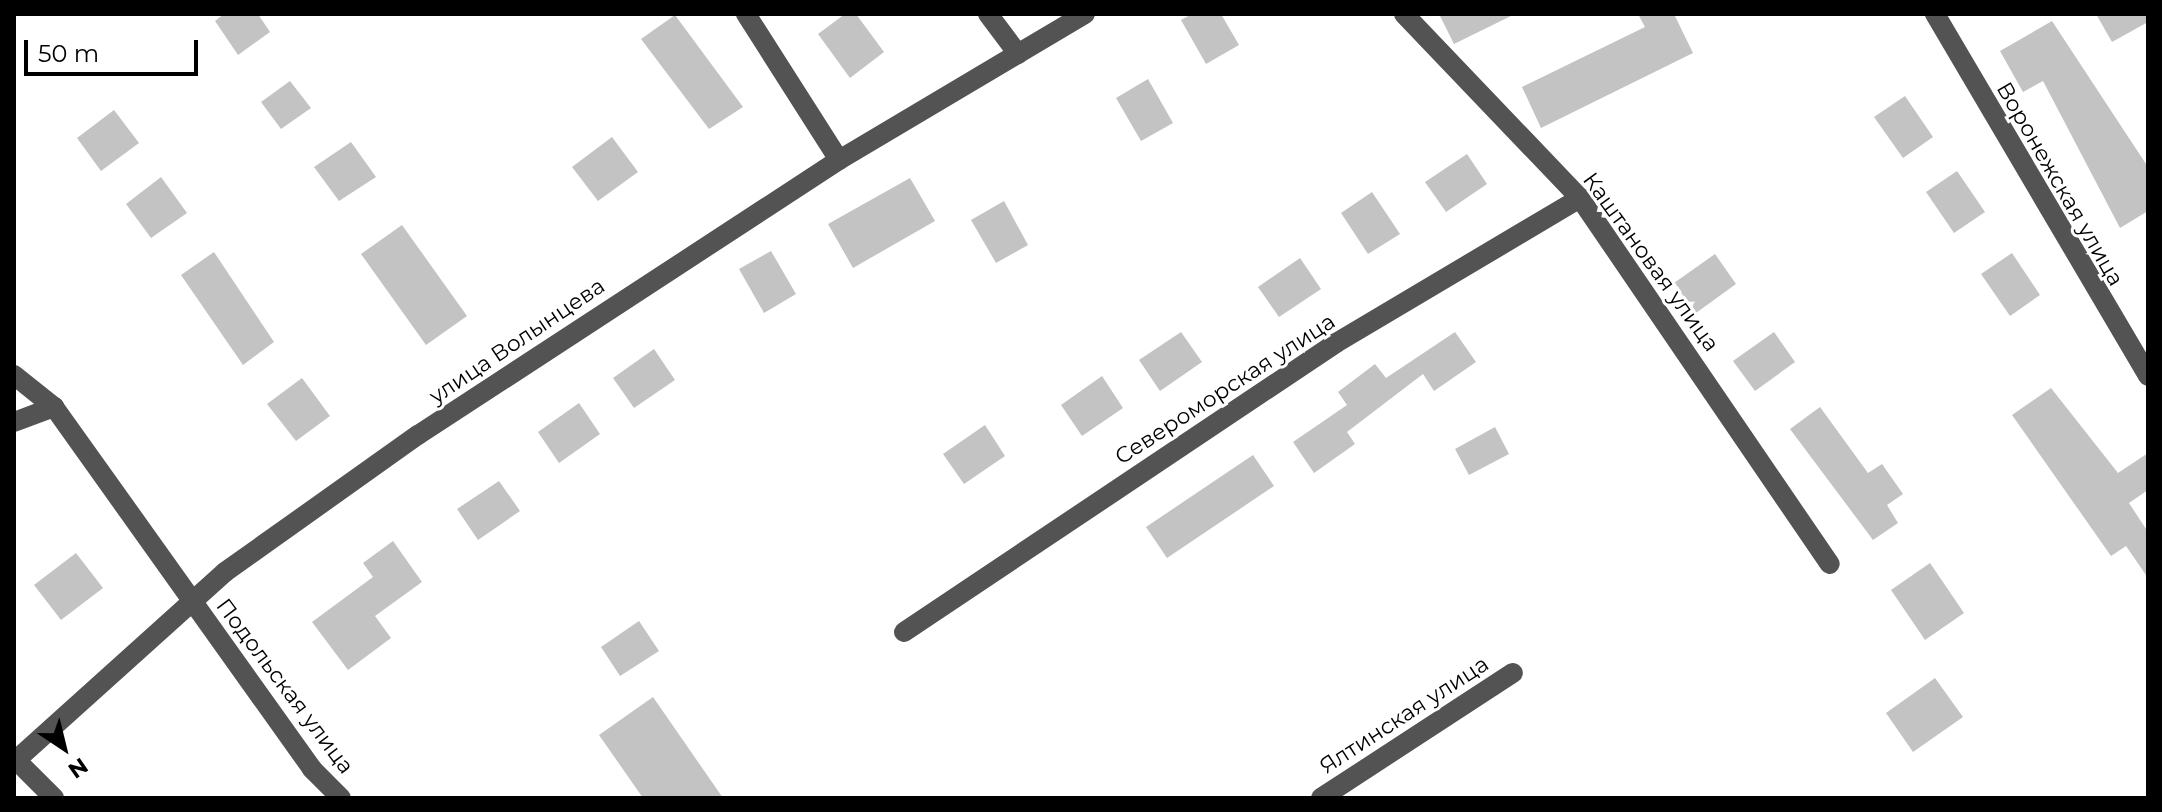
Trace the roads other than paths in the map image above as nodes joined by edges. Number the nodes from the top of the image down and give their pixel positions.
1 (746, 14) edge
2 (988, 14) edge
3 (1085, 14) edge
4 (1404, 14) edge
5 (1935, 14) edge
6 (1018, 54) junction
7 (839, 160) junction
8 (1580, 198) junction
9 (14, 375) edge
10 (2148, 376) edge
11 (54, 407) junction
12 (14, 422) edge
13 (1830, 564) dead end
14 (192, 601) junction
15 (904, 632) dead end
16 (1513, 673) dead end
17 (15, 761) edge
18 (54, 798) edge
19 (341, 798) edge
20 (1321, 798) edge

1 - 7 street
2 - 6 street
3 - 6 street, улица Волынцева
4 - 8 street, Каштановая улица
5 - 10 street, Воронежская улица
6 - 7 street, улица Волынцева
7 - 14 street, улица Волынцева
8 - 13 street, Каштановая улица
8 - 15 street, Североморская улица
9 - 11 street, Подольская улица
11 - 12 street
11 - 14 street, Подольская улица
14 - 17 street, улица Волынцева
14 - 19 street, Подольская улица
16 - 20 street, Ялтинская улица
17 - 18 street

